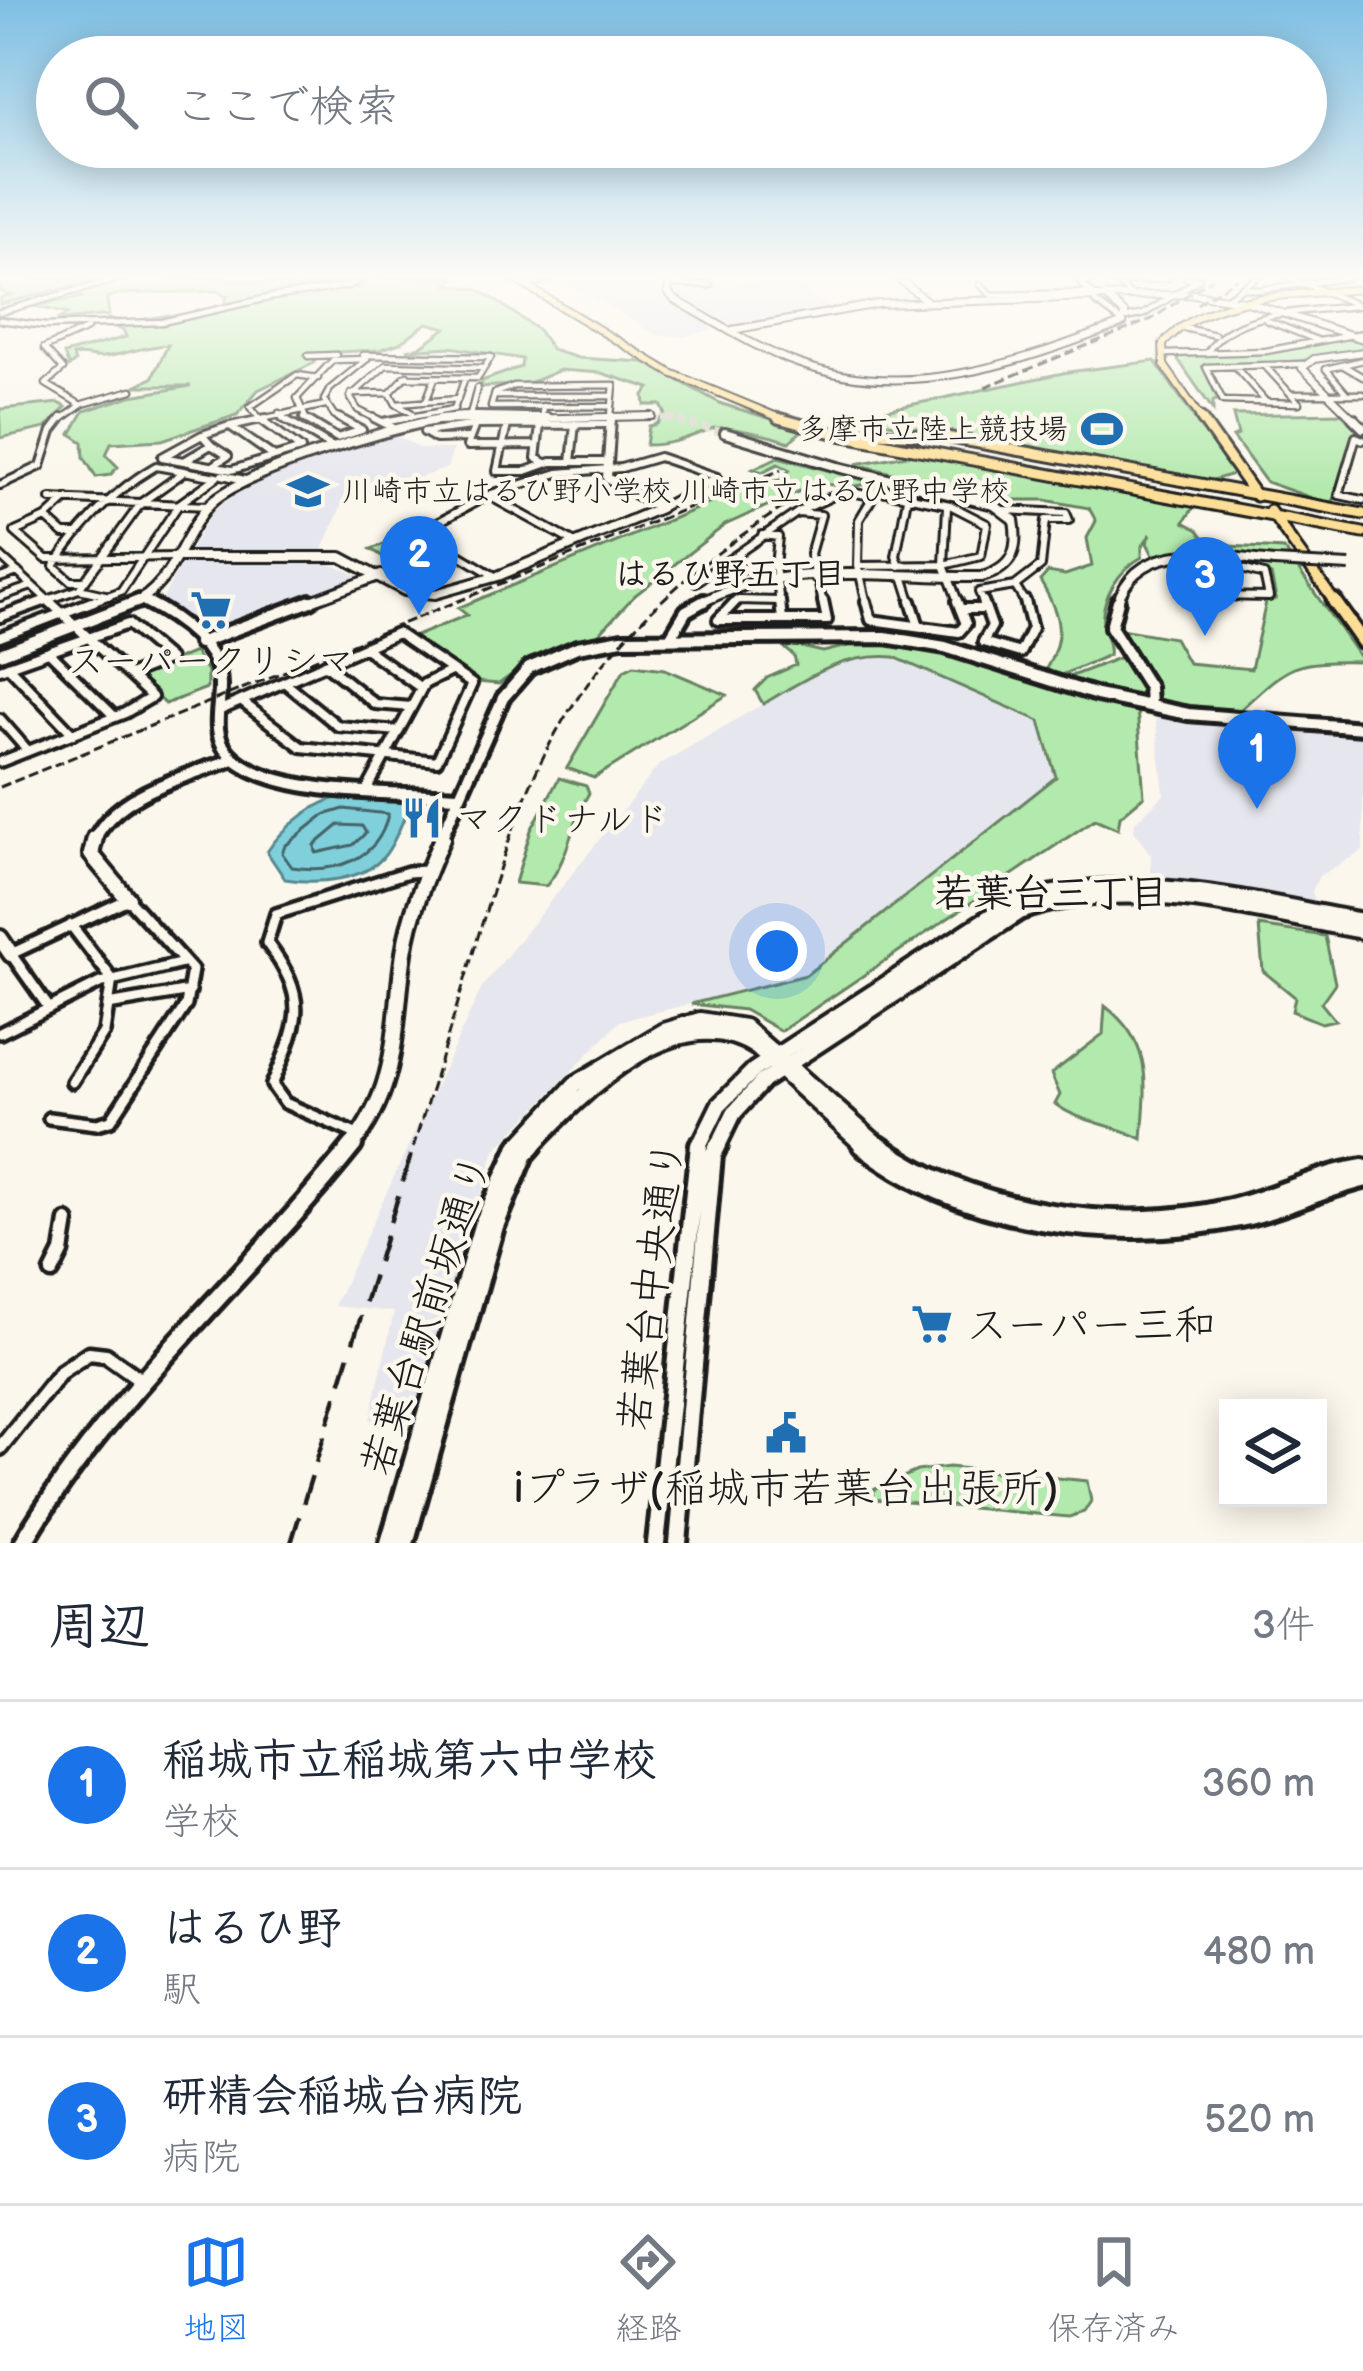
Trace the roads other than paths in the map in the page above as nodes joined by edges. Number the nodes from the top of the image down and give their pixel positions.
1 (46, 350) edge
2 (632, 350) edge
3 (775, 350) edge
4 (1043, 350) edge
5 (1160, 350) edge
6 (1167, 350) edge
7 (1209, 350) edge
8 (1272, 350) edge
9 (393, 354) junction
10 (1166, 354) junction
11 (1207, 354) junction
12 (308, 356) dead end
13 (334, 357) junction
14 (1363, 357) edge
15 (1304, 364) junction
16 (1339, 364) junction
17 (386, 365) junction
18 (417, 366) junction
19 (1265, 366) junction
20 (484, 368) junction
21 (1235, 368) junction
22 (404, 377) junction
23 (435, 377) junction
24 (1363, 377) edge
25 (319, 378) junction
26 (465, 378) junction
27 (477, 388) dead end
28 (132, 390) dead end
29 (328, 392) junction
30 (352, 393) junction
31 (390, 393) junction
32 (1291, 394) junction
33 (1326, 394) junction
34 (1347, 394) junction
35 (1363, 394) edge
36 (458, 399) junction
37 (426, 401) junction
38 (1266, 402) junction
39 (396, 404) junction
40 (81, 405) junction
41 (325, 405) junction
42 (298, 409) junction
43 (278, 412) junction
44 (415, 415) junction
45 (611, 415) junction
46 (259, 416) junction
47 (542, 416) junction
48 (652, 416) tunnel mouth
49 (779, 420) junction
50 (384, 423) junction
51 (470, 423) junction
52 (575, 424) junction
53 (230, 425) junction
54 (506, 425) junction
55 (1363, 428) edge
56 (396, 429) junction
57 (362, 430) junction
58 (725, 433) tunnel mouth
59 (202, 435) junction
60 (468, 438) junction
61 (1363, 440) edge
62 (322, 442) junction
63 (335, 443) junction
64 (502, 445) junction
65 (537, 445) junction
66 (211, 446) junction
67 (301, 448) junction
68 (1008, 448) junction
69 (274, 457) junction
70 (184, 461) junction
71 (571, 462) junction
72 (546, 463) junction
73 (213, 466) junction
74 (608, 466) junction
75 (232, 470) junction
76 (185, 471) junction
77 (219, 476) junction
78 (245, 480) junction
79 (0, 485) edge
80 (1123, 487) junction
81 (847, 490) dead end
82 (1259, 494) junction
83 (831, 496) dead end
84 (489, 497) junction
85 (871, 497) junction
86 (907, 497) junction
87 (51, 499) dead end
88 (67, 499) junction
89 (106, 500) junction
90 (1363, 500) edge
91 (142, 502) junction
92 (179, 504) junction
93 (208, 506) junction
94 (947, 507) junction
95 (660, 508) junction
96 (1004, 511) junction
97 (797, 513) junction
98 (1273, 514) junction
99 (1363, 514) edge
100 (46, 518) junction
101 (1363, 532) edge
102 (78, 534) junction
103 (760, 535) junction
104 (575, 542) junction
105 (175, 557) junction
106 (1187, 557) junction
107 (1, 558) edge
108 (100, 558) junction
109 (143, 558) junction
110 (1200, 558) junction
111 (58, 559) junction
112 (718, 563) junction
113 (1223, 564) junction
114 (943, 565) junction
115 (775, 566) junction
116 (856, 566) junction
117 (900, 566) junction
118 (1363, 568) edge
119 (18, 572) junction
120 (381, 575) junction
121 (494, 575) junction
122 (0, 578) edge
123 (702, 579) dead end
124 (904, 579) junction
125 (949, 579) junction
126 (777, 580) junction
127 (816, 580) junction
128 (860, 580) junction
129 (82, 585) junction
130 (32, 586) junction
131 (1015, 586) junction
132 (1216, 596) dead end
133 (0, 597) edge
134 (112, 597) junction
135 (142, 599) junction
136 (48, 601) junction
137 (780, 601) junction
138 (960, 609) junction
139 (985, 609) junction
140 (63, 615) junction
141 (0, 616) edge
142 (782, 620) junction
143 (918, 623) junction
144 (76, 627) junction
145 (0, 637) edge
146 (88, 638) junction
147 (670, 638) junction
148 (1363, 642) edge
149 (199, 643) junction
150 (364, 647) junction
151 (50, 652) junction
152 (0, 654) edge
153 (325, 664) junction
154 (4, 668) edge
155 (452, 670) junction
156 (129, 675) junction
157 (284, 682) junction
158 (421, 688) junction
159 (242, 701) junction
160 (1150, 706) junction
161 (412, 707) junction
162 (216, 712) junction
163 (115, 717) junction
164 (0, 719) edge
165 (1363, 728) edge
166 (399, 731) junction
167 (73, 734) junction
168 (28, 751) junction
169 (385, 757) junction
170 (233, 759) junction
171 (0, 762) edge
172 (368, 788) junction
173 (459, 796) junction
174 (427, 872) junction
175 (128, 898) junction
176 (1363, 921) edge
177 (71, 925) junction
178 (1363, 931) edge
179 (0, 938) edge
180 (11, 954) junction
181 (183, 962) junction
182 (112, 979) junction
183 (190, 992) junction
184 (108, 1005) junction
185 (50, 1008) junction
186 (0, 1033) edge
187 (779, 1061) junction
188 (72, 1082) dead end
189 (49, 1118) dead end
190 (360, 1136) junction
191 (1363, 1168) edge
192 (1363, 1179) edge
193 (67, 1221) dead end
194 (52, 1272) dead end
195 (142, 1381) junction
196 (0, 1448) edge
197 (23, 1543) edge
198 (389, 1543) edge
199 (405, 1543) edge
200 (656, 1543) edge
201 (678, 1543) edge

1 - 40 street
2 - 49 main road
3 - 4 street
5 - 82 main road
6 - 10 main road
7 - 11 street
8 - 11 street
9 - 13 street
9 - 17 street
9 - 20 street
10 - 11 street
10 - 82 main road
12 - 13 street
13 - 25 street
13 - 29 street
14 - 15 street
14 - 16 street
15 - 19 street
15 - 33 street
16 - 24 street
16 - 34 street
17 - 18 street
17 - 30 street
18 - 20 street
18 - 22 street
19 - 21 street
19 - 32 street
20 - 26 street
21 - 38 street
21 - 38 street
22 - 23 street
22 - 31 street
23 - 26 street
23 - 37 street
25 - 42 street
25 - 46 street
26 - 36 street
27 - 51 street
28 - 40 street
29 - 30 street
29 - 41 street
30 - 31 street
30 - 50 street
31 - 39 street
32 - 33 street
32 - 38 street
33 - 34 street
33 - 55 street
34 - 35 street
36 - 37 street
36 - 44 street
37 - 39 street
39 - 44 street
40 - 79 street
41 - 42 street
41 - 57 street
42 - 43 street
42 - 63 street
43 - 46 street
43 - 62 street
44 - 50 street
45 - 47 street
45 - 47 street
45 - 48 street
45 - 52 street
45 - 74 street
46 - 53 street
46 - 67 street
47 - 51 street
47 - 52 street
47 - 54 street
47 - 65 street
49 - 68 main road
49 - 80 main road
50 - 56 street
50 - 57 street
51 - 54 street
51 - 56 street
51 - 60 street
51 - 60 street
52 - 71 street
53 - 59 street
53 - 69 street
54 - 64 street
56 - 63 street
57 - 63 street
58 - 96 street
59 - 66 street
59 - 70 street
60 - 64 street
61 - 90 street
62 - 63 street
62 - 67 street
63 - 78 street
64 - 65 street
64 - 72 street
65 - 72 street
66 - 70 street
66 - 73 street
67 - 69 street
68 - 80 main road
68 - 82 main road
69 - 75 street
70 - 73 street
71 - 72 street
71 - 74 street
73 - 75 street
74 - 84 street
74 - 95 street
74 - 95 street
75 - 77 street
76 - 77 street
76 - 89 street
76 - 91 street
77 - 78 street
77 - 92 street
78 - 93 street
80 - 98 main road
81 - 85 street
82 - 98 main road
82 - 99 main road
83 - 97 street
84 - 104 street
84 - 121 street
85 - 86 street
85 - 116 street
86 - 94 street
86 - 117 street
87 - 88 street
88 - 89 street
88 - 100 street
89 - 91 street
89 - 102 street
91 - 92 street
91 - 108 street
92 - 93 street
92 - 109 street
93 - 105 street
94 - 114 street
94 - 114 street
95 - 104 street
96 - 125 street
96 - 131 street
97 - 103 street
97 - 127 street
98 - 101 main road
98 - 148 main road
100 - 102 street
100 - 111 street
102 - 111 street
103 - 112 street
103 - 115 street
104 - 121 street
105 - 109 street
105 - 120 street
105 - 135 street
106 - 110 street
106 - 113 street
106 - 160 street
107 - 119 street
108 - 109 street
108 - 111 street
108 - 129 street
109 - 134 street
110 - 113 street
110 - 118 street, bridge
111 - 129 street
112 - 115 street
112 - 123 street
113 - 132 street
114 - 117 street
114 - 125 street
115 - 126 street
116 - 117 street
116 - 128 street
119 - 122 street
119 - 130 street
120 - 121 street
120 - 149 street
124 - 125 street
124 - 128 street
124 - 143 street
125 - 138 street
126 - 127 street
126 - 137 street
126 - 147 street
127 - 128 street
127 - 142 street
128 - 143 street
129 - 134 street
129 - 136 street
130 - 133 street
130 - 136 street
131 - 139 street
131 - 139 street
134 - 140 street
135 - 144 street
135 - 149 street
136 - 140 street
136 - 141 street
137 - 142 street
137 - 142 street
138 - 139 street
138 - 143 street
140 - 144 street
140 - 145 street
144 - 146 street
144 - 152 street
146 - 151 street
146 - 156 street
146 - 156 street
147 - 160 street
147 - 173 street
149 - 162 street
150 - 153 street
150 - 155 street
150 - 158 street
151 - 154 street
151 - 163 street
153 - 157 street
153 - 161 street
154 - 167 street
155 - 158 street
155 - 169 street
156 - 163 street
157 - 159 street
157 - 166 street
158 - 161 street
159 - 162 street
159 - 169 street
160 - 165 street
161 - 166 street
162 - 170 street
163 - 167 street
164 - 168 street
166 - 169 street
167 - 168 street
168 - 171 street
169 - 172 street
170 - 172 street
170 - 175 street
172 - 173 street
173 - 174 street
174 - 190 street
174 - 190 street
175 - 177 street
175 - 181 street
176 - 187 street, 若葉台中央通り
177 - 180 street
177 - 182 street
178 - 187 street, 若葉台中央通り
179 - 180 street
180 - 185 street
181 - 182 street
181 - 183 street
182 - 184 street
182 - 185 street
183 - 184 street
183 - 189 street
184 - 188 street
185 - 186 street
187 - 191 street
187 - 192 street
187 - 198 street, 若葉台駅前坂通り
187 - 199 street, 若葉台駅前坂通り
187 - 200 street, 若葉台中央通り
187 - 201 street, 若葉台中央通り
190 - 195 street
193 - 194 street
195 - 196 street
195 - 197 street

